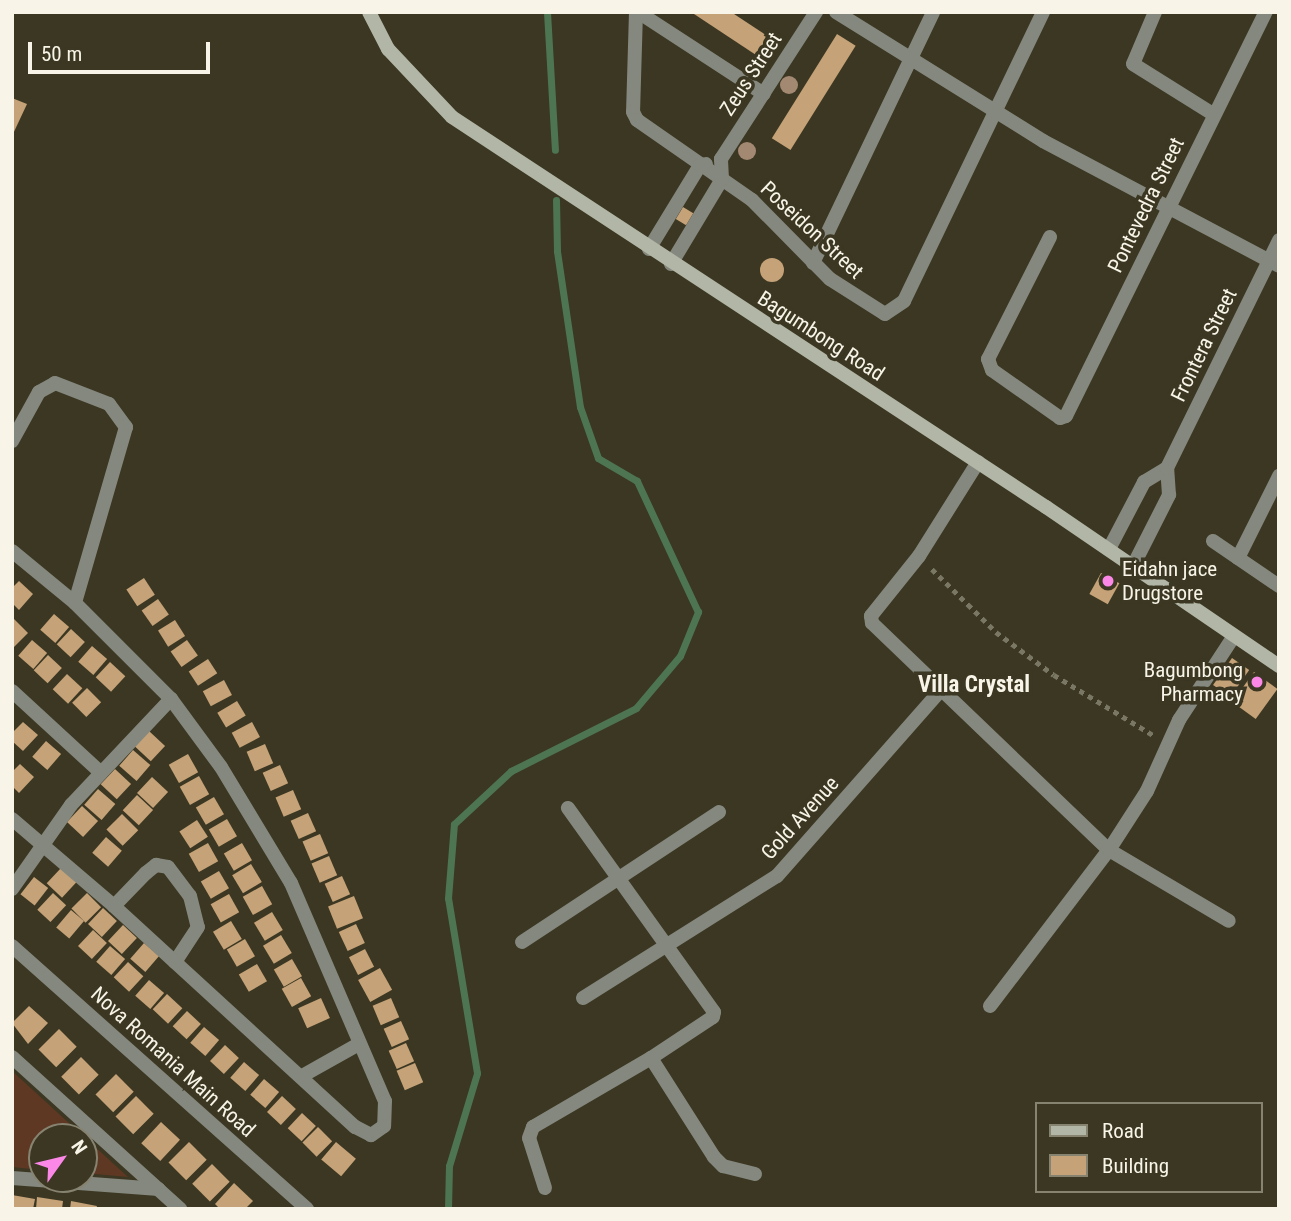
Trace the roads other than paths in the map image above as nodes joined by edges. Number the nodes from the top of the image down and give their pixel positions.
1 (369, 12) edge
2 (637, 12) edge
3 (816, 12) edge
4 (836, 12) edge
5 (933, 12) edge
6 (1043, 12) edge
7 (1155, 12) edge
8 (1266, 12) edge
9 (911, 59) junction
10 (764, 94) junction
11 (995, 111) junction
12 (1213, 114) junction
13 (720, 159) junction
14 (700, 165) junction
15 (722, 179) junction
16 (1169, 209) junction
17 (1050, 237) dead end
18 (1279, 240) edge
19 (649, 249) junction
20 (813, 263) junction
21 (1274, 263) edge
22 (671, 264) junction
23 (12, 441) edge
24 (978, 462) junction
25 (1167, 468) junction
26 (1279, 476) edge
27 (1213, 541) dead end
28 (1109, 549) junction
29 (12, 551) edge
30 (1238, 558) junction
31 (1133, 566) junction
32 (1279, 586) edge
33 (75, 603) junction
34 (1234, 636) junction
35 (1279, 666) edge
36 (12, 691) edge
37 (939, 692) junction
38 (171, 699) junction
39 (99, 771) junction
40 (568, 808) dead end
41 (719, 812) dead end
42 (12, 819) edge
43 (44, 848) junction
44 (1109, 850) junction
45 (620, 876) junction
46 (12, 890) edge
47 (114, 906) junction
48 (1229, 920) dead end
49 (522, 942) dead end
50 (668, 943) junction
51 (12, 946) edge
52 (175, 962) junction
53 (583, 998) dead end
54 (990, 1006) dead end
55 (359, 1044) junction
56 (12, 1057) edge
57 (651, 1058) junction
58 (302, 1076) junction
59 (755, 1174) dead end
60 (12, 1178) edge
61 (545, 1188) dead end
62 (159, 1189) junction
63 (180, 1209) edge
64 (307, 1209) edge

1 - 19 main road, Bagumbong Road
2 - 10 street
2 - 14 street, Poseidon Street
3 - 10 street, Zeus Street
4 - 9 street
5 - 9 street
6 - 11 street
7 - 12 street
8 - 12 street, Pontevedra Street
9 - 11 street
9 - 20 street
10 - 13 street, Zeus Street
11 - 16 street
11 - 20 street, Poseidon Street
12 - 16 street, Pontevedra Street
13 - 14 street
13 - 15 street
14 - 15 street, Poseidon Street
14 - 19 street
15 - 20 street, Poseidon Street
15 - 22 street
16 - 17 street, Pontevedra Street
16 - 21 street
18 - 21 street, Frontera Street
19 - 22 main road, Bagumbong Road
21 - 25 street, Frontera Street
22 - 24 main road, Bagumbong Road
23 - 33 street
24 - 28 main road, Bagumbong Road
24 - 37 street
25 - 28 street, Frontera Street
25 - 31 street, Frontera Street
26 - 30 street
27 - 30 street
28 - 31 main road, Bagumbong Road
29 - 33 street
30 - 32 street
31 - 34 main road, Bagumbong Road
33 - 38 street
34 - 35 main road, Bagumbong Road
34 - 44 street
36 - 39 street
37 - 44 street
37 - 50 street, Gold Avenue
38 - 39 street
38 - 55 street
39 - 43 street
40 - 45 street
41 - 45 street
42 - 43 street
43 - 46 street
43 - 47 street
44 - 48 street
44 - 54 street
45 - 49 street
45 - 50 street
47 - 52 street
47 - 52 street
50 - 53 street, Gold Avenue
50 - 57 street
51 - 64 street, Nova Romania Main Road
52 - 58 street
55 - 58 street
55 - 58 street
56 - 62 street
57 - 59 street
57 - 61 street
60 - 62 street
62 - 63 street

